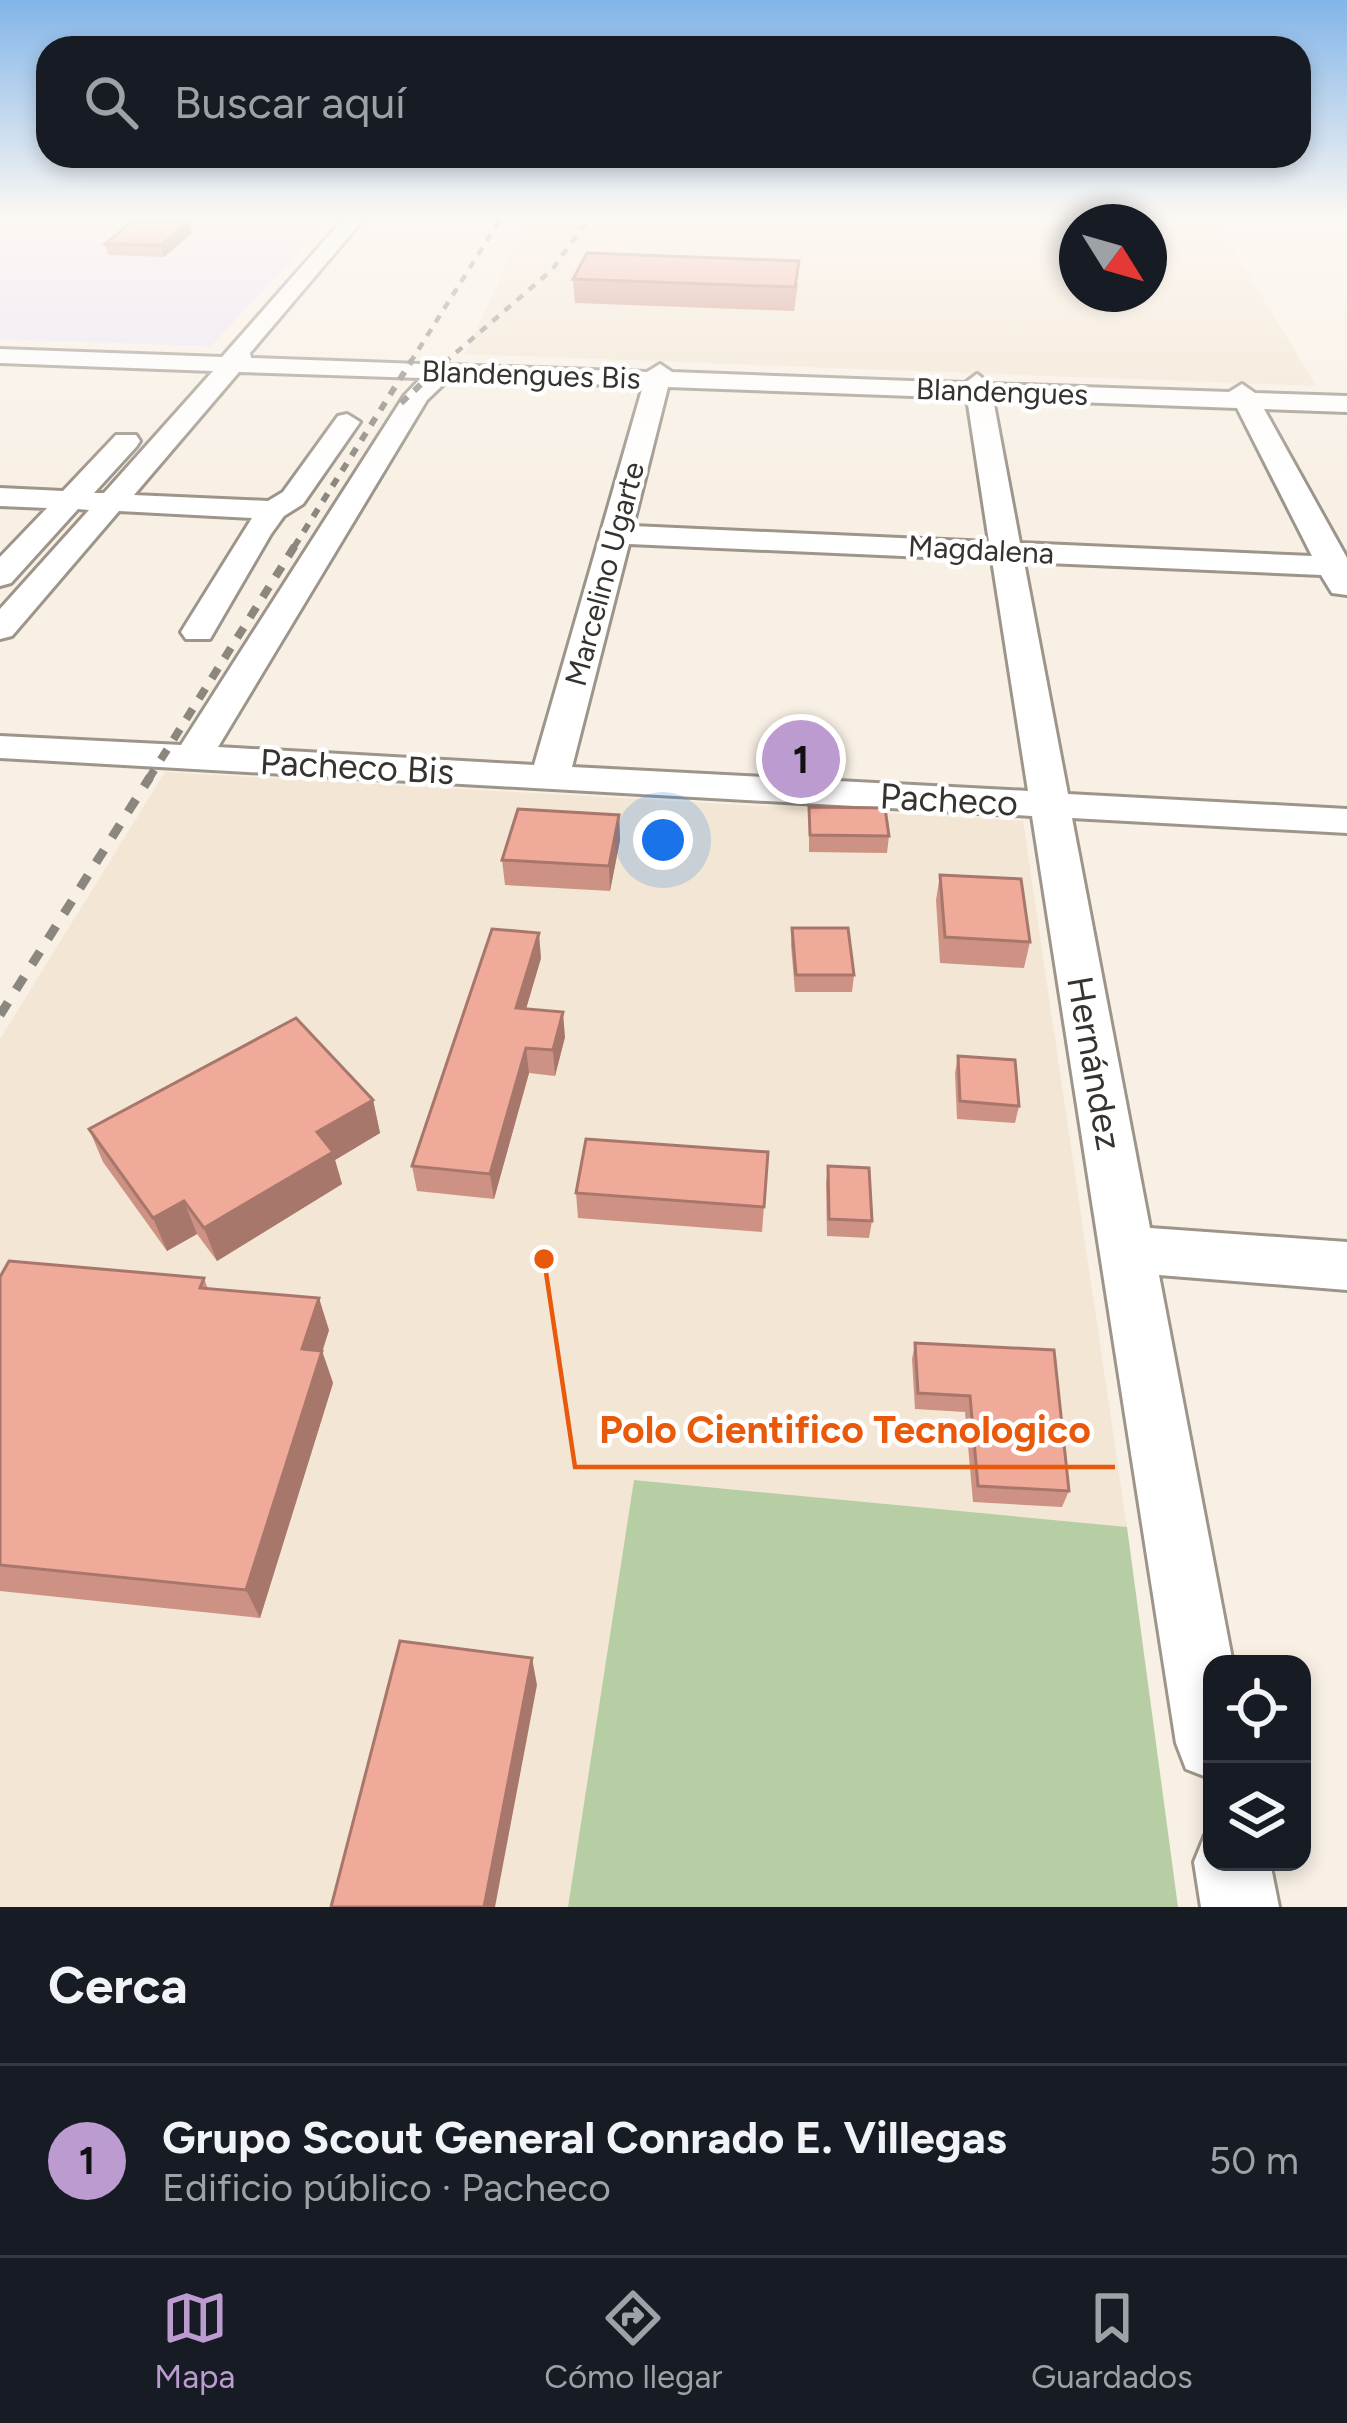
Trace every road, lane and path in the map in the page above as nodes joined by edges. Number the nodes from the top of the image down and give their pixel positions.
1 (274, 304) edge
2 (0, 352) edge
3 (222, 359) junction
4 (406, 366) junction
5 (442, 372) junction
6 (659, 375) junction
7 (978, 387) junction
8 (1244, 396) junction
9 (1347, 400) edge
10 (347, 422) dead end
11 (0, 497) edge
12 (62, 509) junction
13 (274, 510) junction
14 (104, 511) junction
15 (0, 516) edge
16 (616, 534) junction
17 (1007, 552) junction
18 (1342, 575) edge
19 (0, 576) edge
20 (0, 629) edge
21 (197, 632) dead end
22 (0, 746) edge
23 (178, 756) junction
24 (550, 777) junction
25 (1050, 804) junction
26 (1347, 820) edge
27 (1127, 1249) junction
28 (1347, 1266) edge
29 (1203, 1691) edge
30 (1234, 1871) edge
31 (1240, 1907) edge

1 - 3 street
2 - 3 street
3 - 4 street
3 - 12 street
3 - 14 street
4 - 5 street, Blandengues Bis
4 - 6 street, Blandengues Bis
5 - 6 street, Blandengues Bis
5 - 23 street
6 - 7 street, Blandengues
6 - 16 street, Marcelino Ugarte
7 - 8 street, Blandengues
7 - 17 street, Hernández
8 - 9 street, Blandengues
8 - 18 street
10 - 13 street
11 - 12 street
12 - 14 street
12 - 15 street
12 - 19 street
13 - 14 street
13 - 21 street
14 - 20 street
16 - 17 street, Magdalena
16 - 24 street, Marcelino Ugarte
17 - 18 street, Magdalena
17 - 25 street, Hernández
22 - 23 street, Pacheco Bis
23 - 24 street, Pacheco Bis
24 - 25 street, Pacheco
25 - 26 street, Pacheco
25 - 27 street, Hernández
27 - 28 street
27 - 29 street, Hernández
30 - 31 street

